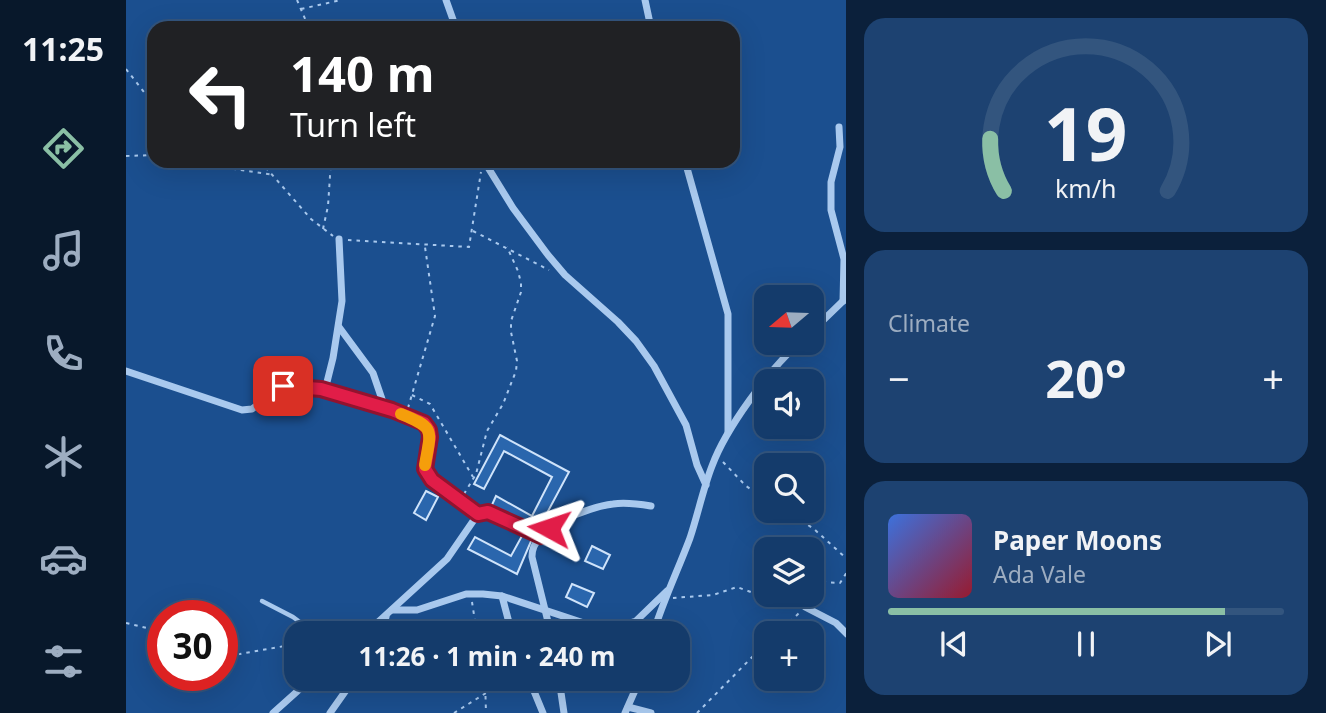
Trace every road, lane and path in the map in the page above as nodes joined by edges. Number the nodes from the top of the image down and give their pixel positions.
1 (297, 0) edge
2 (341, 0) edge
3 (446, 0) edge
4 (645, 0) edge
5 (301, 9) junction
6 (306, 21) edge
7 (454, 21) edge
8 (650, 21) edge
9 (126, 69) edge
10 (147, 96) edge
11 (839, 127) dead end
12 (147, 155) edge
13 (126, 156) edge
14 (228, 168) edge
15 (267, 168) edge
16 (331, 168) edge
17 (488, 168) edge
18 (687, 168) edge
19 (481, 172) dead end
20 (274, 175) junction
21 (323, 229) junction
22 (474, 231) junction
23 (339, 239) junction
24 (424, 246) junction
25 (508, 247) junction
26 (552, 271) dead end
27 (845, 300) edge
28 (824, 320) edge
29 (339, 327) junction
30 (788, 355) edge
31 (126, 371) edge
32 (325, 390) junction
33 (412, 395) junction
34 (385, 408) junction
35 (406, 416) junction
36 (728, 432) junction
37 (717, 455) junction
38 (474, 478) junction
39 (706, 485) junction
40 (754, 492) edge
41 (460, 501) junction
42 (651, 506) dead end
43 (478, 514) junction
44 (805, 523) edge
45 (541, 536) junction
46 (846, 559) edge
47 (846, 572) edge
48 (824, 582) edge
49 (671, 586) junction
50 (754, 593) edge
51 (471, 594) junction
52 (502, 596) junction
53 (666, 600) junction
54 (262, 601) dead end
55 (805, 607) joint
56 (546, 608) junction
57 (389, 613) junction
58 (298, 621) edge
59 (380, 621) edge
60 (386, 621) edge
61 (475, 621) edge
62 (509, 621) edge
63 (548, 621) edge
64 (658, 621) edge
65 (791, 621) edge
66 (126, 623) edge
67 (147, 628) edge
68 (846, 634) edge
69 (284, 646) edge
70 (238, 654) edge
71 (754, 655) edge
72 (298, 691) edge
73 (346, 691) edge
74 (534, 691) edge
75 (561, 691) edge
76 (634, 691) edge
77 (486, 693) joint
78 (627, 710) edge
79 (273, 713) edge
80 (330, 713) edge
81 (454, 713) edge
82 (485, 713) edge
83 (543, 713) edge
84 (564, 713) edge
85 (651, 713) edge
86 (698, 713) edge

1 - 5 path
2 - 5 path
3 - 7 street
4 - 8 street
5 - 6 path
9 - 10 path
11 - 27 street
12 - 13 path
14 - 20 path
15 - 20 path
16 - 21 path
17 - 39 street
18 - 36 street
19 - 22 path
20 - 21 path
21 - 23 path
22 - 24 path
22 - 25 path
23 - 24 path
23 - 29 street
24 - 33 path
25 - 26 path
25 - 38 path
27 - 28 street
29 - 32 street
29 - 34 street
30 - 36 street
31 - 32 street
32 - 34 street
33 - 35 path
33 - 38 path
34 - 35 street
35 - 41 street
36 - 37 street
37 - 39 street
37 - 40 path
38 - 41 path
39 - 49 street
41 - 43 street
42 - 45 street
43 - 45 street
43 - 57 street
44 - 46 path
45 - 56 street
47 - 48 path
49 - 53 street
49 - 56 street
50 - 53 path
51 - 52 street
51 - 57 street
51 - 61 path
52 - 56 street
52 - 62 street
53 - 64 street
54 - 58 lane
55 - 65 path
55 - 68 street
56 - 63 street
57 - 59 street
57 - 60 street
66 - 67 path
69 - 70 path
71 - 86 path
72 - 79 street
73 - 80 street
74 - 83 street
75 - 84 street
76 - 78 street
77 - 81 path
77 - 82 path
78 - 85 street

